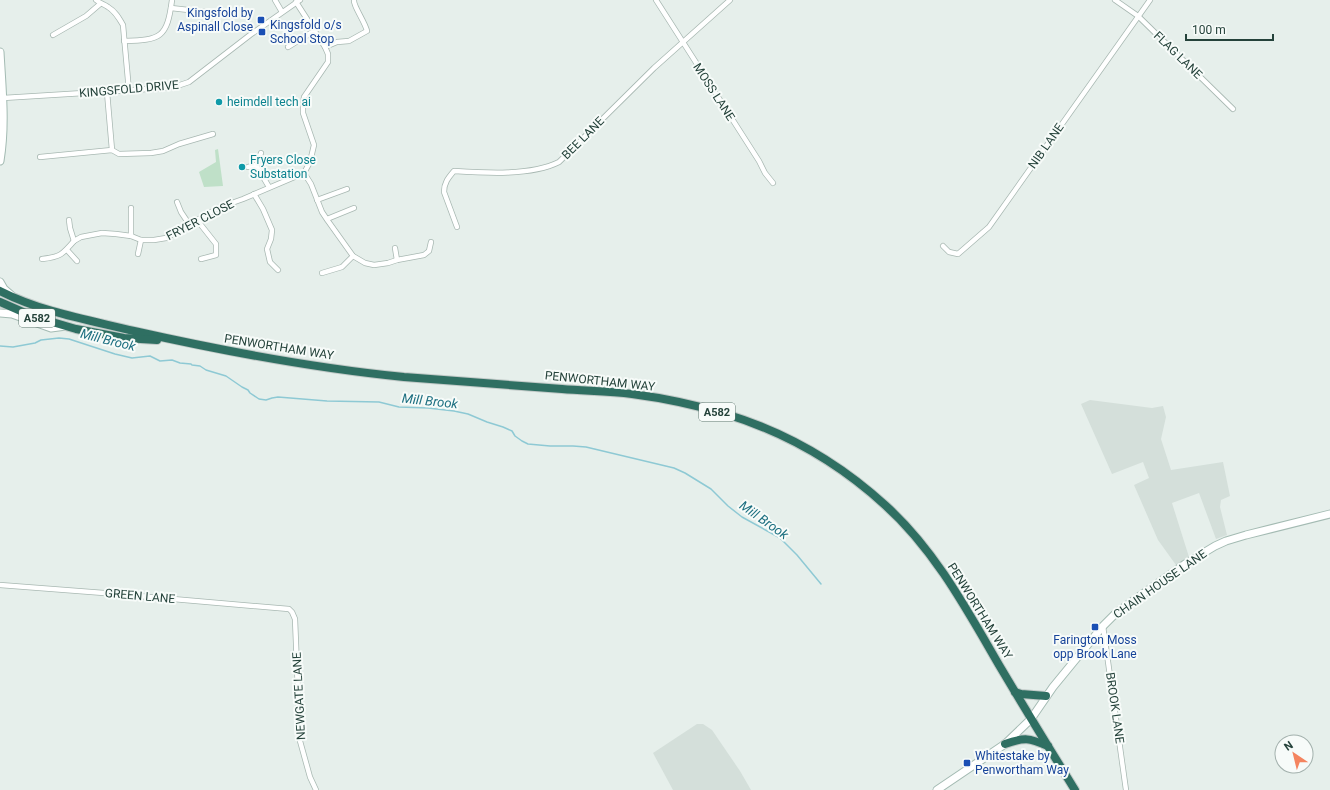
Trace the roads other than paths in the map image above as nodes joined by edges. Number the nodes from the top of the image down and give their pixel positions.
1 (96, 0) edge
2 (172, 0) edge
3 (275, 0) edge
4 (656, 0) edge
5 (730, 0) edge
6 (1115, 0) edge
7 (1150, 0) edge
8 (298, 1) edge
9 (354, 1) edge
10 (100, 4) junction
11 (171, 8) junction
12 (206, 12) dead end
13 (282, 12) junction
14 (1138, 16) junction
15 (314, 31) junction
16 (53, 34) dead end
17 (124, 41) junction
18 (682, 42) junction
19 (288, 47) dead end
20 (325, 47) junction
21 (0, 52) edge
22 (129, 90) junction
23 (107, 92) junction
24 (3, 98) junction
25 (1233, 109) dead end
26 (213, 134) dead end
27 (112, 150) junction
28 (261, 154) dead end
29 (40, 157) dead end
30 (0, 161) edge
31 (256, 165) junction
32 (248, 167) dead end
33 (304, 173) junction
34 (773, 183) dead end
35 (269, 187) junction
36 (347, 189) dead end
37 (254, 194) junction
38 (317, 200) junction
39 (177, 202) dead end
40 (131, 208) dead end
41 (354, 208) dead end
42 (327, 219) junction
43 (69, 220) dead end
44 (198, 220) junction
45 (189, 224) junction
46 (457, 227) dead end
47 (131, 236) junction
48 (141, 240) junction
49 (74, 241) junction
50 (431, 242) dead end
51 (943, 246) dead end
52 (395, 248) dead end
53 (67, 250) junction
54 (138, 254) dead end
55 (353, 256) junction
56 (42, 259) dead end
57 (201, 259) dead end
58 (397, 260) junction
59 (77, 261) dead end
60 (278, 270) dead end
61 (322, 273) dead end
62 (0, 282) edge
63 (0, 291) edge
64 (15, 299) junction
65 (0, 302) edge
66 (0, 312) edge
67 (66, 326) junction
68 (184, 342) junction
69 (1330, 514) edge
70 (0, 585) edge
71 (281, 608) joint
72 (1103, 626) junction
73 (1015, 692) junction
74 (1046, 696) junction
75 (1031, 719) junction
76 (1005, 744) junction
77 (1048, 747) junction
78 (316, 790) edge
79 (937, 790) edge
80 (1075, 790) edge
81 (1126, 790) edge

1 - 10 street
2 - 11 street
3 - 13 street
4 - 18 street, MOSS LANE
5 - 18 street, BEE LANE
6 - 14 street, FLAG LANE
7 - 14 street
8 - 13 street, KINGSFOLD DRIVE
8 - 15 street
9 - 20 street
10 - 16 street
10 - 17 street
11 - 12 street
11 - 17 street
13 - 22 street, KINGSFOLD DRIVE
14 - 25 street, FLAG LANE
14 - 51 street, NIB LANE
15 - 19 street
15 - 20 street
17 - 22 street
18 - 34 street, MOSS LANE
18 - 46 street, BEE LANE
20 - 33 street
21 - 24 street
22 - 23 street, KINGSFOLD DRIVE
23 - 24 street, KINGSFOLD DRIVE
23 - 27 street
24 - 30 street
26 - 27 street
27 - 29 street
28 - 31 street
31 - 32 street
31 - 35 street
33 - 35 street, FRYER CLOSE
33 - 38 street
35 - 37 street, FRYER CLOSE
36 - 38 street
37 - 44 street, FRYER CLOSE
37 - 60 street
38 - 42 street
39 - 45 street
40 - 47 street
41 - 42 street
42 - 55 street
43 - 49 street
44 - 45 street, FRYER CLOSE
44 - 57 street
45 - 48 street, FRYER CLOSE
47 - 48 street, FRYER CLOSE
47 - 49 street, FRYER CLOSE
48 - 54 street
49 - 53 street
50 - 58 street
52 - 58 street
53 - 56 street
53 - 59 street
55 - 58 street
55 - 61 street
62 - 64 street
63 - 64 highway, PENWORTHAM WAY / A582
64 - 68 highway, PENWORTHAM WAY / A582
65 - 67 highway, PENWORTHAM WAY / A582
66 - 67 street
67 - 68 highway, PENWORTHAM WAY / A582
68 - 73 highway, PENWORTHAM WAY / A582
69 - 72 street, CHAIN HOUSE LANE
70 - 71 street, GREEN LANE
71 - 78 street, NEWGATE LANE
72 - 74 street, CHAIN HOUSE LANE
72 - 81 street, BROOK LANE
73 - 74 highway
73 - 75 highway, PENWORTHAM WAY / A582
74 - 75 street, CHAIN HOUSE LANE
75 - 76 street, CHAIN HOUSE LANE
75 - 77 highway, PENWORTHAM WAY / A582
76 - 77 highway
76 - 79 street, CHAIN HOUSE LANE
77 - 80 highway, PENWORTHAM WAY / A582

